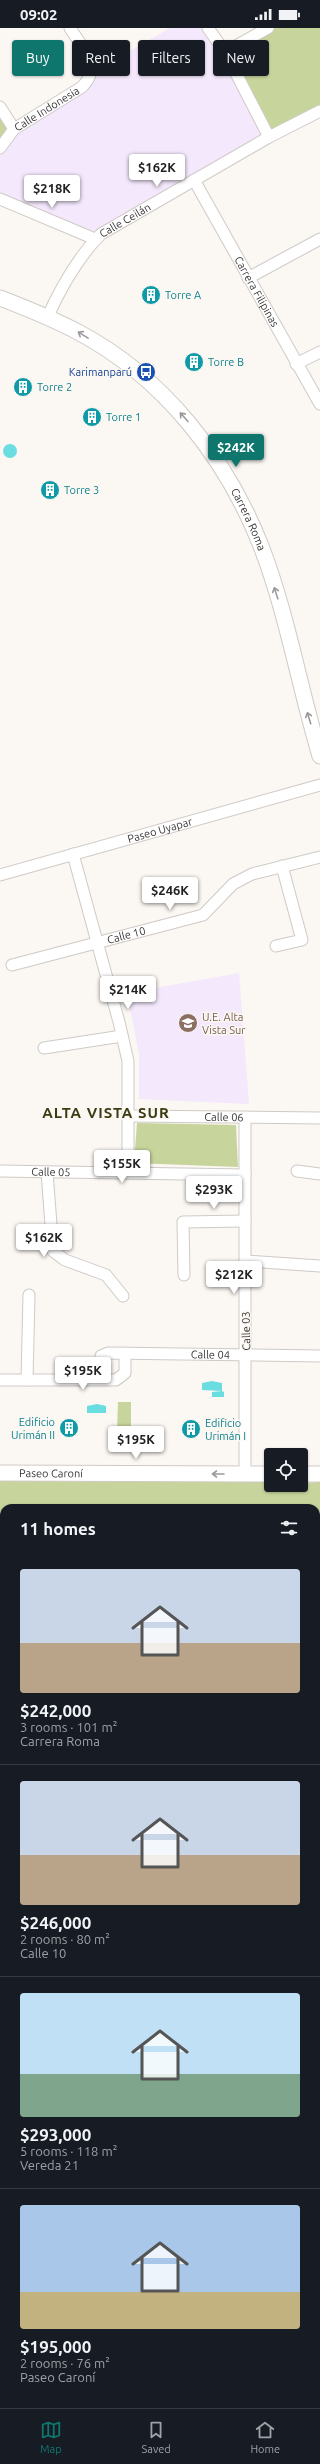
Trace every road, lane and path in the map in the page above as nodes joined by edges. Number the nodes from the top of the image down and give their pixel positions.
1 (70, 28) edge
2 (208, 28) edge
3 (268, 28) edge
4 (216, 40) edge
5 (246, 40) edge
6 (237, 76) edge
7 (0, 107) edge
8 (320, 111) edge
9 (14, 129) junction
10 (269, 137) junction
11 (0, 148) edge
12 (194, 180) junction
13 (0, 199) edge
14 (320, 238) edge
15 (96, 239) junction
16 (248, 278) junction
17 (0, 298) edge
18 (47, 318) junction
19 (320, 352) edge
20 (296, 364) junction
21 (320, 404) edge
22 (320, 756) edge
23 (320, 785) edge
24 (73, 854) junction
25 (320, 857) edge
26 (282, 866) junction
27 (0, 875) edge
28 (97, 943) junction
29 (276, 946) dead end
30 (12, 965) dead end
31 (122, 1036) junction
32 (44, 1048) dead end
33 (128, 1116) junction
34 (245, 1117) junction
35 (320, 1118) edge
36 (0, 1171) edge
37 (297, 1171) dead end
38 (47, 1172) junction
39 (128, 1172) junction
40 (320, 1174) edge
41 (245, 1175) junction
42 (245, 1221) junction
43 (245, 1261) junction
44 (320, 1266) edge
45 (184, 1275) dead end
46 (29, 1295) dead end
47 (123, 1296) dead end
48 (125, 1354) junction
49 (246, 1356) junction
50 (320, 1356) edge
51 (100, 1379) junction
52 (0, 1380) edge
53 (27, 1380) junction
54 (0, 1473) edge
55 (245, 1474) junction
56 (264, 1474) edge
57 (308, 1474) edge
58 (320, 1474) edge

1 - 9 street, Calle Indonesia
2 - 4 street
3 - 5 street
6 - 10 street
7 - 9 street
8 - 10 street, Calle Ceilán
9 - 11 street, Calle Indonesia
10 - 12 street, Calle Ceilán
12 - 15 street, Calle Ceilán
12 - 16 street, Carrera Filipinas
13 - 15 street
14 - 16 street
15 - 18 street, Calle Ceilán
16 - 20 street, Carrera Filipinas
17 - 18 street, Carrera Roma
22 -> 18 street, Carrera Roma
19 - 20 street
20 - 21 street, Carrera Filipinas
23 - 24 street, Paseo Uyapar
24 - 27 street, Paseo Uyapar
24 - 28 street
25 - 26 street, Calle 10
26 - 28 street, Calle 10
26 - 29 street
28 - 30 street, Calle 10
28 - 31 street
31 - 32 street
31 - 33 street
33 - 34 street, Calle 06
33 - 39 street
34 - 35 street, Calle 06
34 - 41 street, Calle 03
36 - 38 street, Calle 05
37 - 40 street
38 - 39 street, Calle 05
38 - 47 street
39 - 41 street, Calle 05
41 - 42 street, Calle 03
42 - 43 street, Calle 03
42 - 45 street
43 - 44 street
43 - 49 street, Calle 03
46 - 53 street
48 - 49 street, Calle 04
48 - 51 street
48 - 51 street, Calle 04
49 - 50 street, Calle 04
49 - 55 street, Calle 03
51 - 53 street
52 - 53 street
55 -> 54 street, Paseo Caroní
55 - 56 street, Paseo Caroní
57 - 58 street

